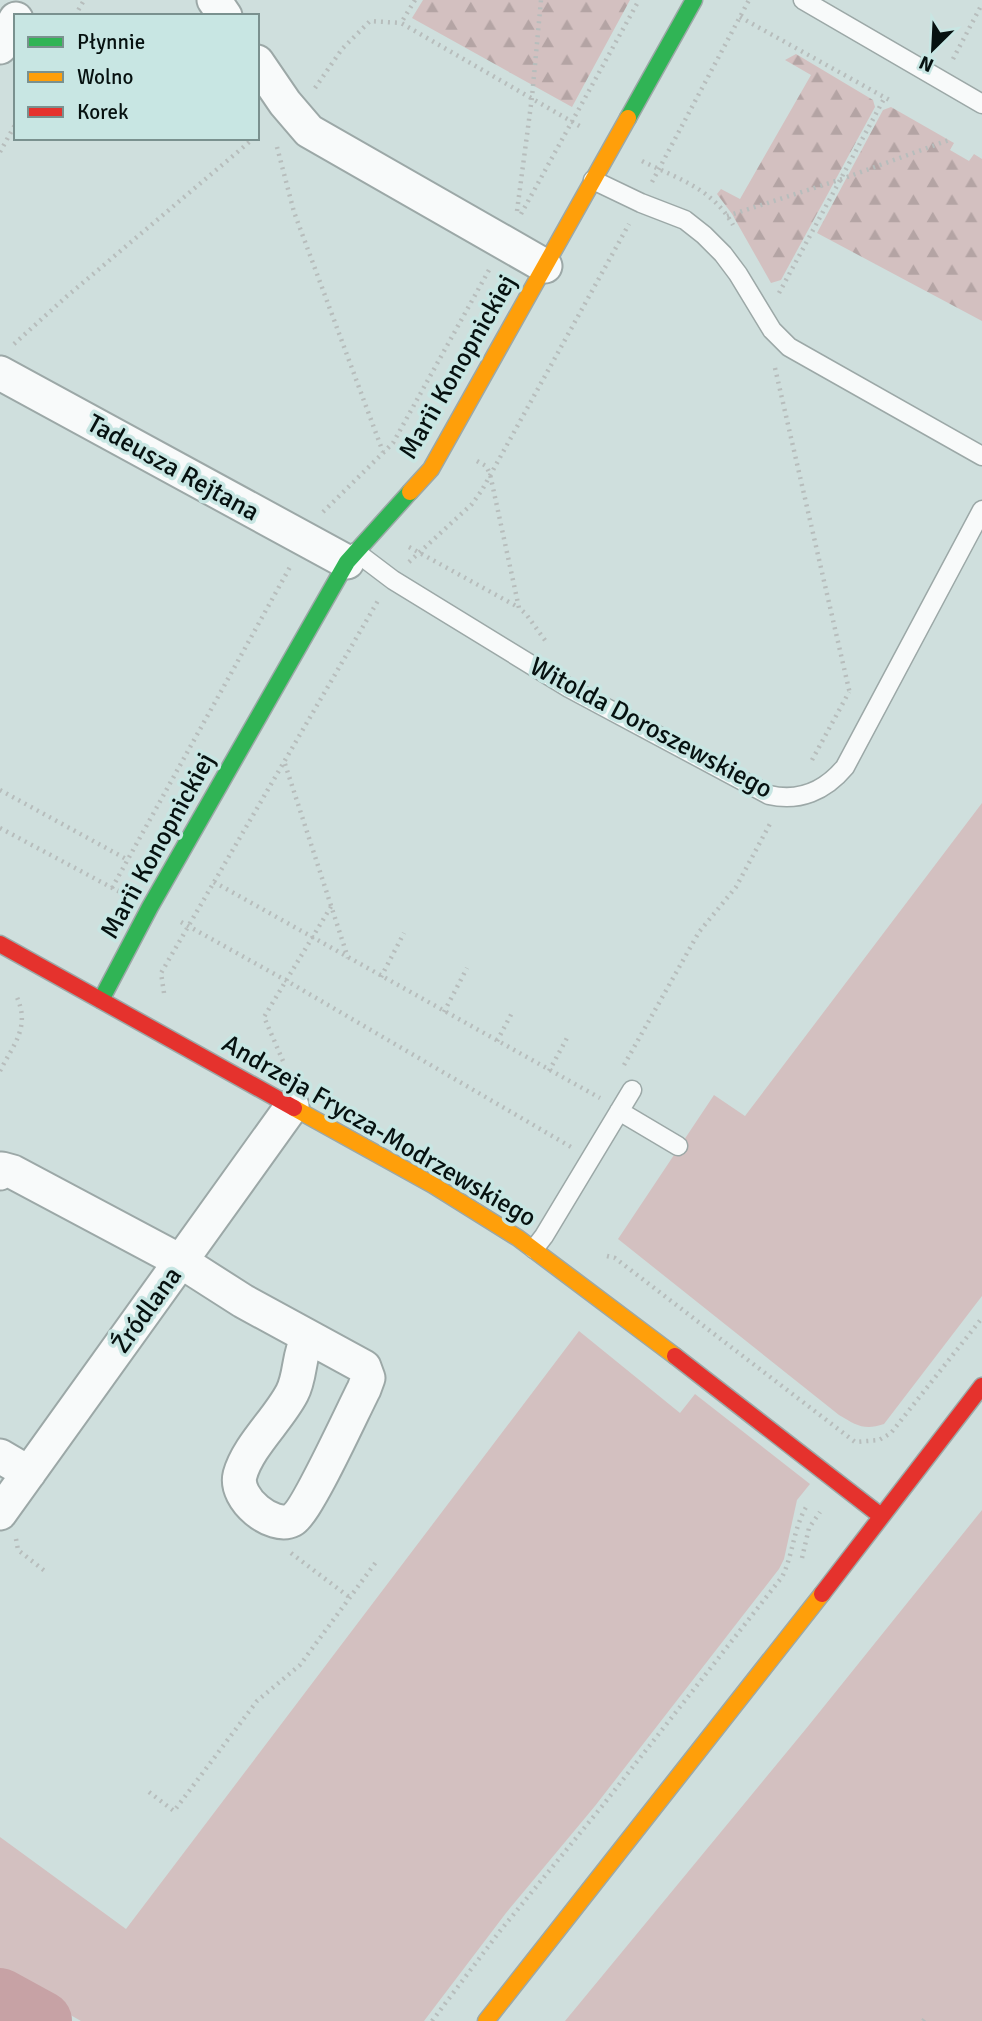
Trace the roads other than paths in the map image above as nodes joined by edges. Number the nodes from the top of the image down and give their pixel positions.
1 (694, 0) edge
2 (803, 0) edge
3 (14, 23) edge
4 (0, 47) edge
5 (259, 65) edge
6 (982, 104) edge
7 (593, 180) junction
8 (545, 266) junction
9 (4, 361) edge
10 (982, 456) edge
11 (982, 510) edge
12 (351, 557) junction
13 (0, 944) edge
14 (101, 1000) junction
15 (632, 1090) dead end
16 (292, 1106) junction
17 (612, 1106) junction
18 (678, 1146) dead end
19 (0, 1173) edge
20 (534, 1249) junction
21 (182, 1262) junction
22 (308, 1337) junction
23 (982, 1386) edge
24 (0, 1456) edge
25 (29, 1473) junction
26 (881, 1516) junction
27 (8, 1521) edge
28 (486, 2021) edge

1 - 7 street, Marii Konopnickiej
2 - 6 lane
3 - 4 street
5 - 8 street
7 - 8 street, Marii Konopnickiej
7 - 10 lane
8 - 12 street, Marii Konopnickiej
9 - 12 street, Tadeusza Rejtana
11 - 12 lane, Witolda Doroszewskiego
12 - 14 street, Marii Konopnickiej
13 - 14 street, Andrzeja Frycza-Modrzewskiego
14 - 16 street, Andrzeja Frycza-Modrzewskiego
15 - 17 lane
16 - 20 street, Andrzeja Frycza-Modrzewskiego
16 - 21 street, Źródlana
17 - 18 lane
17 - 20 lane
19 - 21 street
20 - 26 street, Andrzeja Frycza-Modrzewskiego
21 - 22 street
21 - 25 street, Źródlana
22 - 22 street
23 - 26 street
24 - 25 street
25 - 27 street, Źródlana
26 - 28 street

